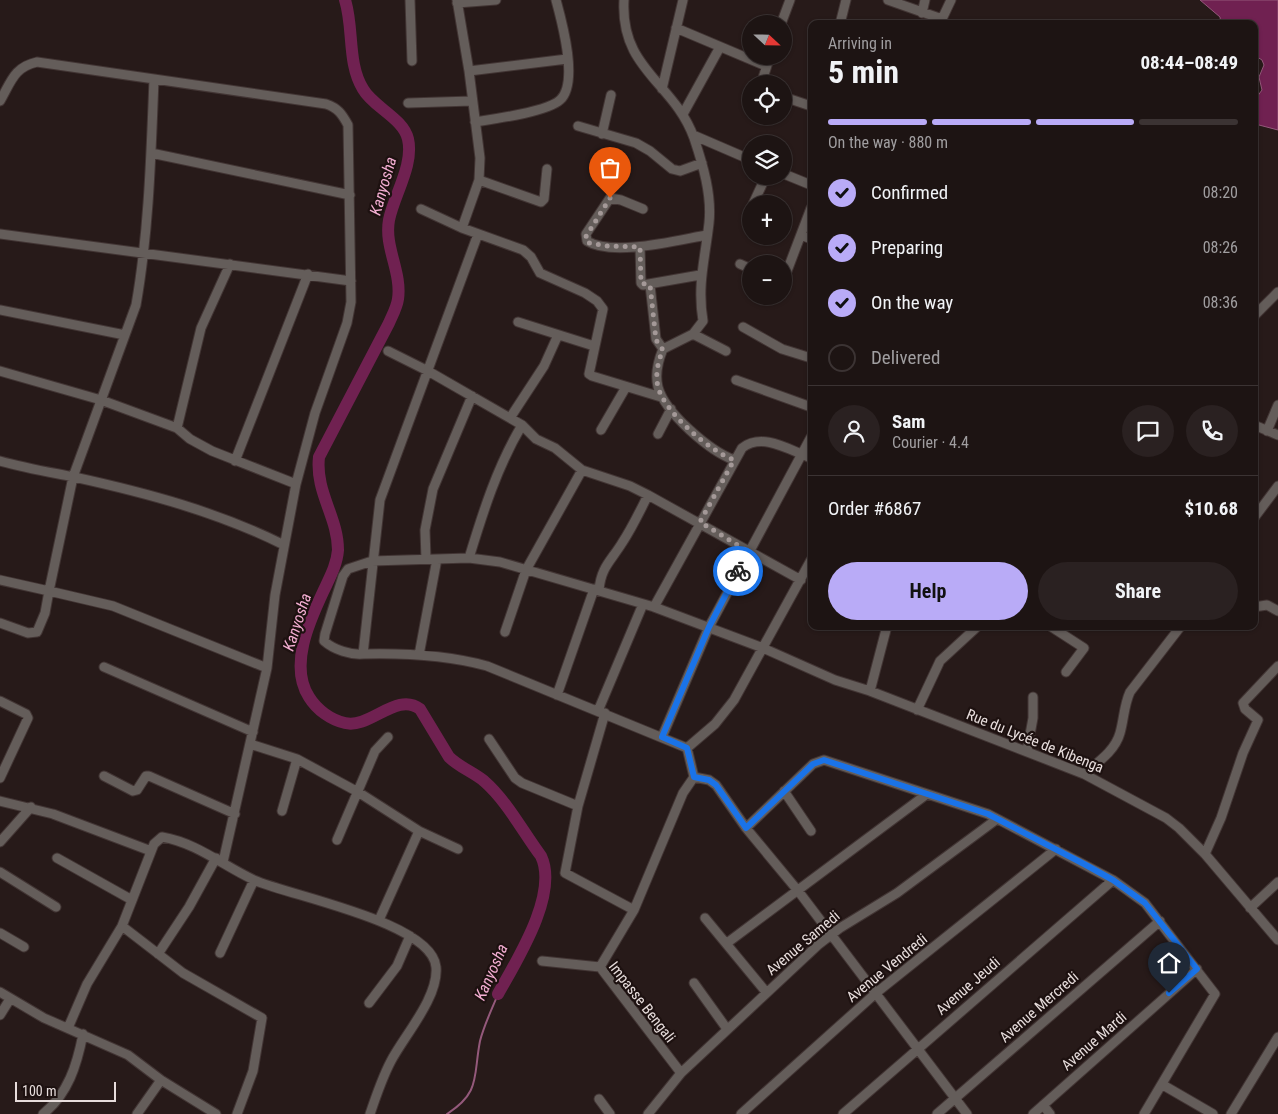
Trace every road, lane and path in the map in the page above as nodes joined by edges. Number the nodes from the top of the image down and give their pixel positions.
1 (410, 0) edge
2 (496, 0) edge
3 (556, 0) edge
4 (624, 0) edge
5 (683, 0) edge
6 (790, 0) edge
7 (846, 0) edge
8 (888, 0) edge
9 (925, 0) edge
10 (951, 0) edge
11 (457, 2) edge
12 (922, 13) junction
13 (784, 15) edge
14 (841, 20) edge
15 (938, 20) edge
16 (943, 20) edge
17 (676, 28) junction
18 (720, 47) junction
19 (567, 59) junction
20 (412, 61) dead end
21 (766, 66) joint
22 (469, 71) junction
23 (764, 75) edge
24 (154, 79) junction
25 (662, 89) junction
26 (611, 96) dead end
27 (792, 100) edge
28 (0, 101) edge
29 (472, 101) junction
30 (408, 103) dead end
31 (808, 105) edge
32 (683, 114) junction
33 (475, 122) junction
34 (578, 126) dead end
35 (602, 134) junction
36 (693, 135) junction
37 (151, 153) junction
38 (742, 156) edge
39 (702, 163) junction
40 (547, 169) dead end
41 (792, 177) edge
42 (479, 180) junction
43 (808, 184) edge
44 (350, 196) junction
45 (421, 209) dead end
46 (643, 209) dead end
47 (808, 216) edge
48 (462, 228) junction
49 (0, 234) edge
50 (478, 234) junction
51 (801, 234) junction
52 (707, 235) junction
53 (808, 238) edge
54 (640, 247) junction
55 (142, 252) junction
56 (792, 258) edge
57 (230, 264) junction
58 (308, 274) junction
59 (700, 275) junction
60 (350, 281) junction
61 (650, 285) junction
62 (1278, 292) edge
63 (0, 310) edge
64 (1258, 312) edge
65 (518, 322) dead end
66 (743, 327) dead end
67 (693, 334) junction
68 (124, 335) junction
69 (558, 335) junction
70 (594, 346) junction
71 (663, 350) junction
72 (726, 351) dead end
73 (388, 352) dead end
74 (808, 357) edge
75 (0, 371) edge
76 (428, 371) junction
77 (736, 380) dead end
78 (626, 387) junction
79 (472, 396) junction
80 (661, 397) junction
81 (101, 400) junction
82 (1278, 405) edge
83 (808, 406) edge
84 (671, 409) junction
85 (510, 418) junction
86 (522, 426) junction
87 (1258, 427) edge
88 (177, 428) junction
89 (600, 430) dead end
90 (1267, 430) junction
91 (658, 434) dead end
92 (1278, 435) edge
93 (807, 457) edge
94 (734, 460) junction
95 (0, 461) edge
96 (235, 461) junction
97 (582, 470) junction
98 (73, 477) junction
99 (296, 484) junction
100 (1278, 486) edge
101 (648, 495) junction
102 (1258, 513) edge
103 (700, 522) junction
104 (284, 545) junction
105 (749, 552) junction
106 (469, 558) junction
107 (426, 559) junction
108 (437, 559) junction
109 (372, 561) junction
110 (808, 566) edge
111 (526, 570) junction
112 (0, 580) edge
113 (801, 580) junction
114 (596, 590) junction
115 (50, 591) junction
116 (643, 604) junction
117 (1258, 606) edge
118 (654, 607) junction
119 (1278, 610) edge
120 (0, 623) edge
121 (709, 627) junction
122 (886, 630) edge
123 (974, 630) edge
124 (1056, 630) edge
125 (1178, 630) edge
126 (505, 632) dead end
127 (763, 648) junction
128 (363, 654) junction
129 (419, 655) junction
130 (1278, 666) edge
131 (104, 667) dead end
132 (267, 668) junction
133 (1066, 672) dead end
134 (870, 691) junction
135 (557, 694) junction
136 (1032, 697) dead end
137 (0, 701) edge
138 (917, 710) junction
139 (601, 712) junction
140 (253, 732) junction
141 (388, 737) dead end
142 (662, 737) junction
143 (489, 738) dead end
144 (250, 744) junction
145 (687, 748) junction
146 (1027, 752) junction
147 (297, 759) junction
148 (1084, 774) junction
149 (104, 776) dead end
150 (694, 777) junction
151 (0, 778) edge
152 (784, 790) junction
153 (358, 792) junction
154 (927, 794) junction
155 (0, 801) edge
156 (578, 806) junction
157 (31, 807) junction
158 (282, 811) dead end
159 (235, 814) junction
160 (997, 819) junction
161 (746, 828) junction
162 (419, 831) junction
163 (812, 831) dead end
164 (337, 840) dead end
165 (0, 842) edge
166 (458, 849) dead end
167 (1056, 849) junction
168 (151, 851) junction
169 (1205, 854) junction
170 (57, 858) dead end
171 (220, 860) junction
172 (0, 872) edge
173 (254, 880) junction
174 (1113, 880) junction
175 (1278, 882) edge
176 (799, 892) junction
177 (132, 900) junction
178 (56, 907) dead end
179 (1250, 908) junction
180 (634, 910) junction
181 (705, 918) dead end
182 (379, 920) junction
183 (1160, 920) junction
184 (122, 926) junction
185 (0, 933) edge
186 (831, 935) junction
187 (410, 936) junction
188 (1278, 940) edge
189 (727, 944) junction
190 (24, 947) dead end
191 (220, 952) dead end
192 (158, 954) junction
193 (542, 961) dead end
194 (600, 967) junction
195 (1197, 969) junction
196 (694, 984) dead end
197 (0, 992) edge
198 (766, 992) junction
199 (876, 993) junction
200 (10, 999) junction
201 (369, 1003) dead end
202 (0, 1015) edge
203 (68, 1028) junction
204 (727, 1029) junction
205 (83, 1034) junction
206 (1278, 1037) edge
207 (917, 1048) junction
208 (681, 1073) junction
209 (161, 1080) junction
210 (1163, 1084) junction
211 (955, 1098) junction
212 (599, 1099) dead end
213 (1043, 1105) junction
214 (43, 1114) edge
215 (137, 1114) edge
216 (216, 1114) edge
217 (237, 1114) edge
218 (370, 1114) edge
219 (610, 1114) edge
220 (648, 1114) edge
221 (741, 1114) edge
222 (843, 1114) edge
223 (937, 1114) edge
224 (967, 1114) edge
225 (1033, 1114) edge
226 (1050, 1114) edge
227 (1144, 1114) edge
228 (1214, 1114) edge
229 (1231, 1114) edge

1 - 20 street
2 - 11 street
3 - 19 street
4 - 25 street
5 - 17 street
6 - 13 street
7 - 14 street
8 - 12 street
9 - 12 street
10 - 16 street
11 - 22 street
12 - 15 street
17 - 18 street
17 - 25 street
18 - 21 street
18 - 32 street
19 - 22 street
19 - 33 street
21 - 23 street
22 - 29 street
24 - 28 street
24 - 37 street
24 - 44 street
25 - 32 street
26 - 35 street
27 - 31 street
29 - 30 street
29 - 33 street
32 - 36 street
33 - 42 street
34 - 35 street
35 - 39 street
36 - 38 street
36 - 39 street
37 - 44 street
37 - 55 street
39 - 52 street
40 - 42 street
41 - 43 street
42 - 48 street
44 - 60 street
45 - 48 street
46 - 54 street
47 - 51 street
48 - 50 street
49 - 55 street
50 - 70 street
50 - 76 street
51 - 53 street
51 - 56 street
52 - 54 street
52 - 59 street
54 - 61 street
55 - 57 street
55 - 68 street
57 - 58 street
57 - 88 street
58 - 60 street
58 - 96 street
59 - 61 street
59 - 67 street
60 - 99 street
61 - 71 street
62 - 64 street
63 - 68 street
65 - 69 street
66 - 74 street
67 - 71 street
67 - 72 street
68 - 81 street
69 - 70 street
69 - 85 street
70 - 78 street
71 - 80 street
73 - 76 street
75 - 81 street
76 - 79 street
76 - 109 street
77 - 83 street
78 - 80 street
78 - 89 street
79 - 85 street
79 - 107 street
80 - 84 street
81 - 88 street
81 - 98 street
82 - 90 street
84 - 91 street
84 - 94 street
85 - 86 street
86 - 97 street
86 - 106 street
87 - 90 street
88 - 96 street
90 - 92 street
93 - 94 street
93 - 105 street
94 - 103 street
95 - 98 street
96 - 99 street
97 - 101 street
97 - 111 street
98 - 104 street
98 - 115 street
99 - 104 street
100 - 102 street
101 - 103 street
101 - 114 street
103 - 105 street
103 - 118 street
104 - 132 street
105 - 113 street
105 - 121 street
106 - 108 street, Rue du Lycée de Kibenga
106 - 111 street, Rue du Lycée de Kibenga
107 - 108 street, Rue du Lycée de Kibenga
107 - 109 street, Rue du Lycée de Kibenga
108 - 129 street
109 - 128 street
109 - 128 street, Rue du Lycée de Kibenga
110 - 113 street
111 - 114 street, Rue du Lycée de Kibenga
111 - 126 street
112 - 115 street
113 - 127 street
114 - 116 street, Rue du Lycée de Kibenga
114 - 135 street
115 - 120 street
115 - 132 street
116 - 118 street, Rue du Lycée de Kibenga
116 - 139 street
117 - 119 street
118 - 121 street, Rue du Lycée de Kibenga
121 - 127 street, Rue du Lycée de Kibenga
121 - 142 street
122 - 134 street
123 - 138 street
124 - 133 street
125 - 148 street
127 - 134 street, Rue du Lycée de Kibenga
127 - 145 street
128 - 129 street
129 - 135 street
130 - 169 street
131 - 140 street
132 - 140 street
134 - 138 street, Rue du Lycée de Kibenga
135 - 139 street
136 - 146 street
137 - 151 street
138 - 146 street, Rue du Lycée de Kibenga
139 - 142 street
139 - 156 street
140 - 144 street
141 - 153 street
142 - 145 street
143 - 156 street
144 - 147 street
144 - 159 street
145 - 150 street
146 - 148 street, Rue du Lycée de Kibenga
147 - 153 street
147 - 158 street
148 - 169 street, Rue du Lycée de Kibenga
149 - 159 street
150 - 161 street
150 - 180 street
152 - 154 street
152 - 161 street
152 - 163 street
153 - 162 street
153 - 164 street
154 - 160 street
154 - 176 street
155 - 157 street
156 - 180 street
157 - 165 street
157 - 168 street
159 - 171 street
160 - 167 street
160 - 186 street, Avenue Samedi
161 - 176 street
162 - 166 street
162 - 182 street
167 - 174 street
167 - 199 street, Avenue Vendredi
168 - 171 street
168 - 177 street
169 - 179 street, Rue du Lycée de Kibenga
170 - 177 street
171 - 173 street
171 - 192 street
172 - 178 street
173 - 182 street
173 - 191 street
174 - 183 street
174 - 207 street, Avenue Jeudi
175 - 179 street
176 - 186 street
176 - 189 street
177 - 184 street
179 - 188 street, Rue du Lycée de Kibenga
180 - 194 street
181 - 189 street
182 - 187 street
183 - 195 street
183 - 211 street, Avenue Mercredi
184 - 192 street
184 - 203 street
185 - 190 street
186 - 198 street, Avenue Samedi
186 - 199 street
187 - 201 street
187 - 218 street
189 - 198 street
192 - 217 street
193 - 194 street, Impasse Bengali
194 - 208 street, Impasse Bengali
195 - 210 street
195 - 213 street, Avenue Mardi
196 - 204 street
197 - 200 street
198 - 204 street, Avenue Samedi
199 - 207 street
199 - 221 street, Avenue Vendredi
200 - 202 street
200 - 203 street
203 - 205 street
204 - 208 street, Avenue Samedi
205 - 209 street
205 - 214 street
206 - 229 street
207 - 211 street
207 - 222 street, Avenue Jeudi
208 - 220 street, Avenue Samedi
209 - 215 street
209 - 216 street
210 - 227 street
210 - 228 street
211 - 223 street, Avenue Mercredi
211 - 224 street
212 - 219 street
213 - 225 street, Avenue Mardi
213 - 226 street

